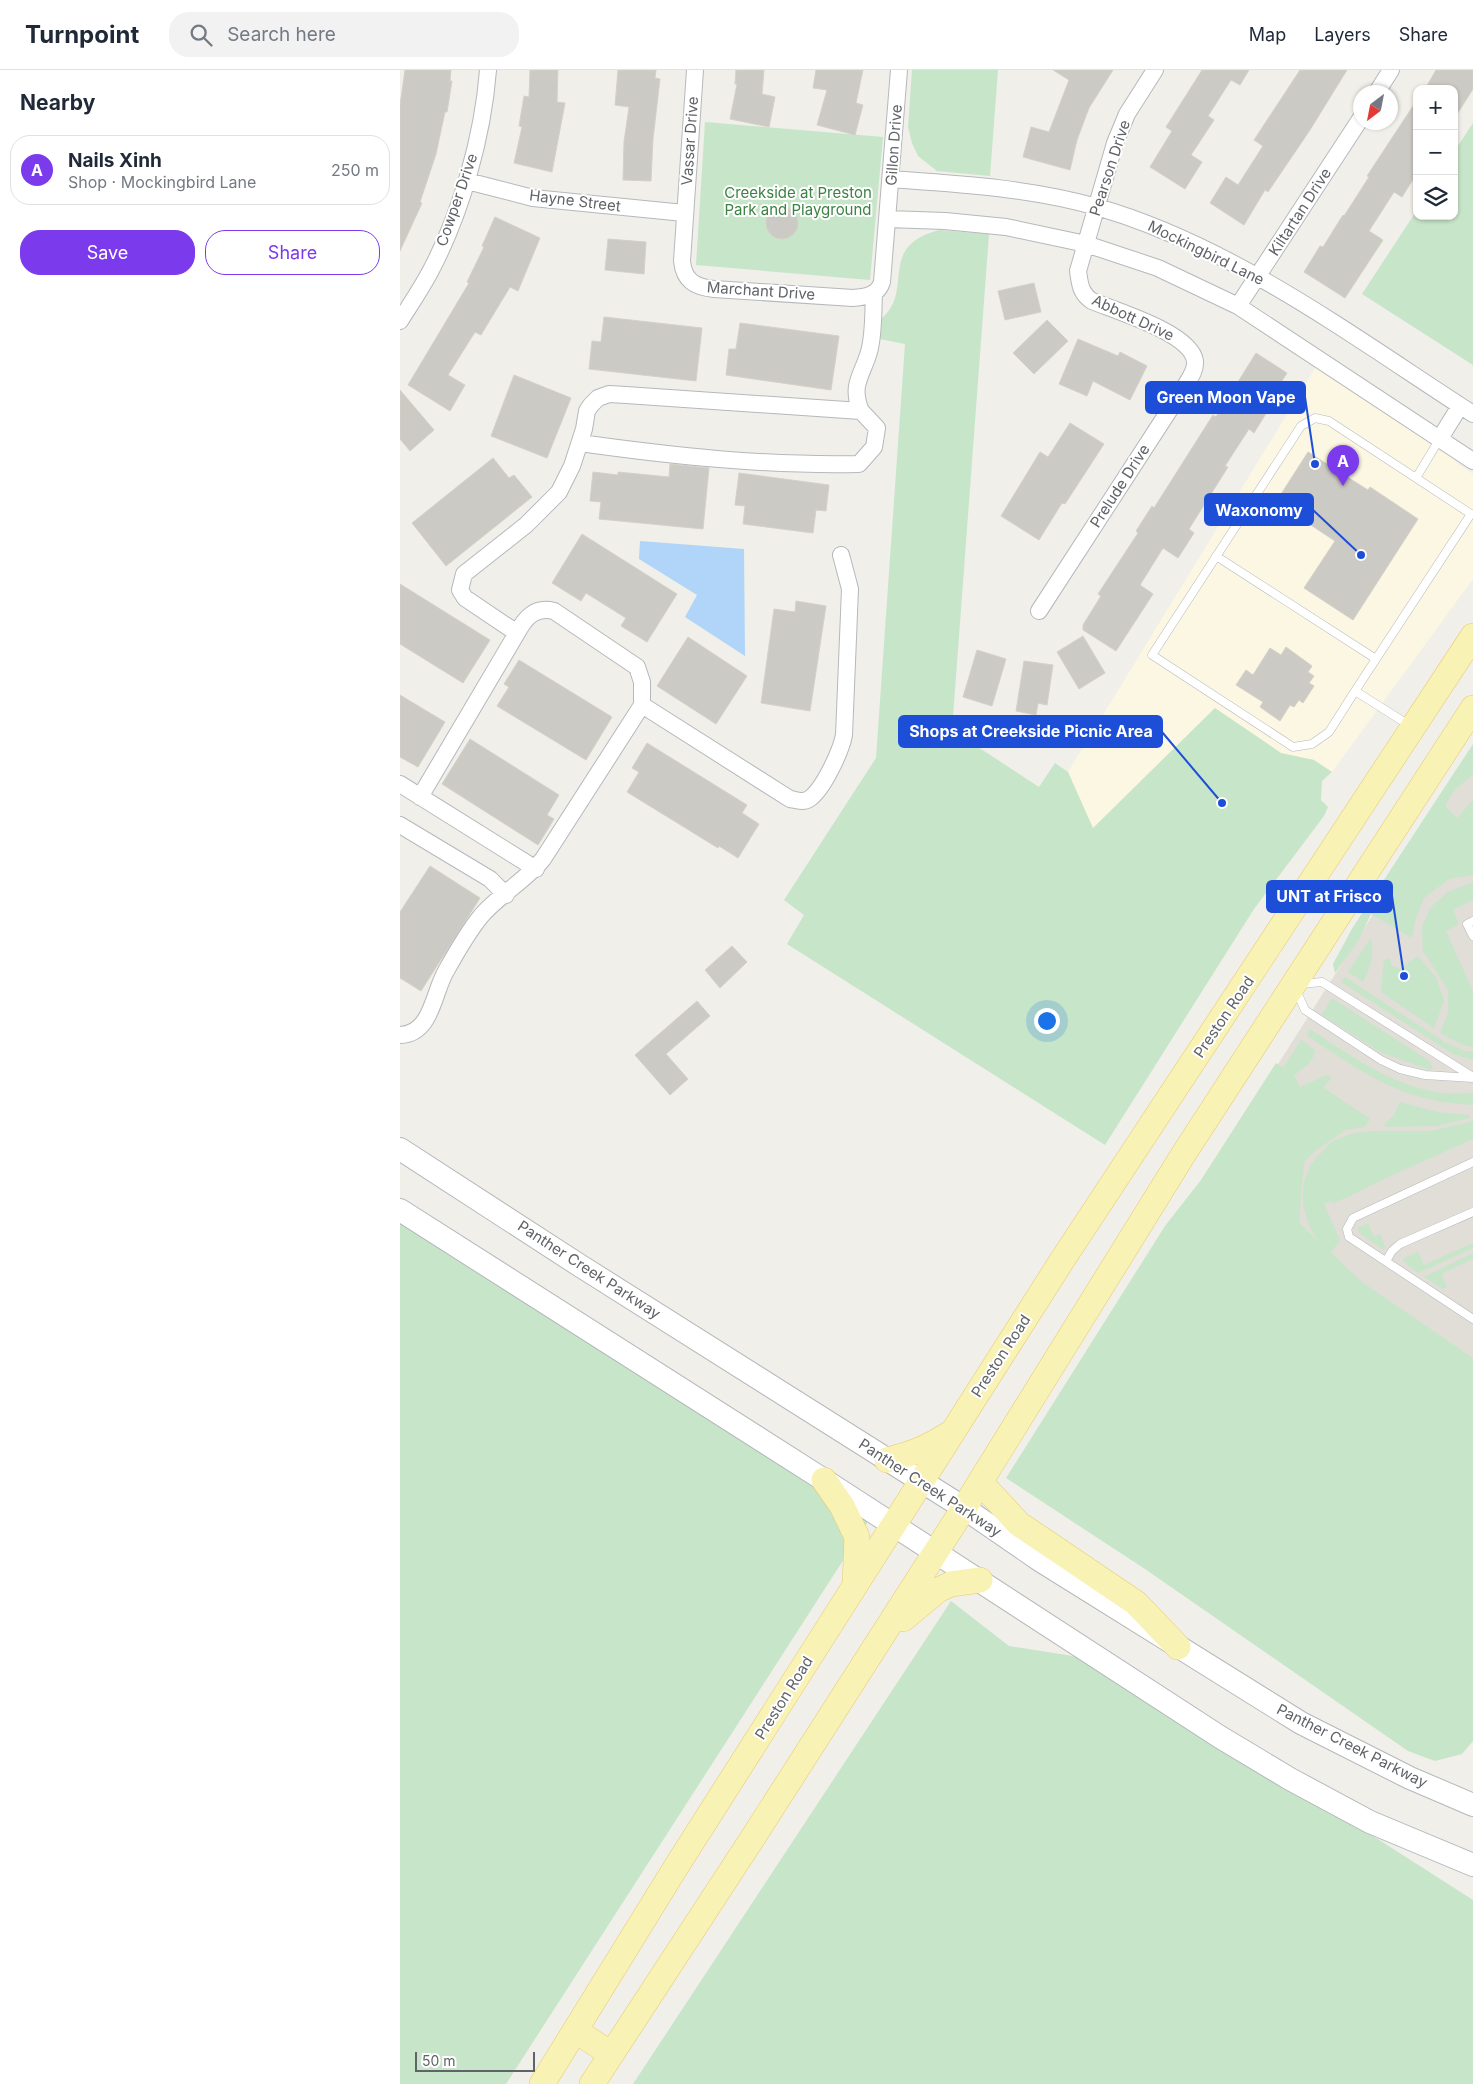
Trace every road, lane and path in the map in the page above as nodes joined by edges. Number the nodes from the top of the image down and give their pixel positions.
1 (488, 70) edge
2 (695, 70) edge
3 (899, 70) edge
4 (1155, 70) edge
5 (1391, 70) edge
6 (1381, 85) edge
7 (1353, 129) edge
8 (891, 179) junction
9 (467, 181) junction
10 (1096, 207) junction
11 (684, 213) junction
12 (888, 219) junction
13 (1086, 244) junction
14 (1258, 276) junction
15 (874, 294) junction
16 (1238, 306) junction
17 (400, 321) edge
18 (1195, 360) joint
19 (1467, 410) edge
20 (861, 411) junction
21 (1439, 440) junction
22 (580, 443) junction
23 (1473, 461) edge
24 (1416, 478) junction
25 (841, 556) dead end
26 (1216, 556) junction
27 (1039, 611) dead end
28 (517, 632) junction
29 (1473, 636) edge
30 (1376, 659) junction
31 (1355, 691) junction
32 (642, 705) junction
33 (1473, 708) edge
34 (1413, 728) junction
35 (400, 784) edge
36 (420, 797) junction
37 (400, 824) edge
38 (536, 868) junction
39 (506, 895) junction
40 (1473, 921) edge
41 (1473, 936) edge
42 (1260, 963) junction
43 (1294, 985) junction
44 (400, 1036) edge
45 (1473, 1077) edge
46 (400, 1149) edge
47 (1473, 1162) edge
48 (400, 1210) edge
49 (1473, 1212) edge
50 (1386, 1261) junction
51 (1473, 1319) edge
52 (953, 1431) junction
53 (887, 1460) junction
54 (824, 1480) junction
55 (921, 1482) junction
56 (980, 1482) junction
57 (964, 1508) junction
58 (894, 1525) junction
59 (935, 1552) junction
60 (980, 1580) junction
61 (855, 1585) junction
62 (880, 1638) junction
63 (1178, 1647) junction
64 (1473, 1805) edge
65 (1473, 1865) edge
66 (576, 2031) junction
67 (611, 2054) junction
68 (542, 2084) edge
69 (592, 2084) edge

1 - 9 street, Cowper Drive
2 - 11 street, Vassar Drive
3 - 8 street, Gillon Drive
4 - 10 street, Pearson Drive
5 - 6 street
7 - 14 street, Kiltartan Drive
8 - 10 street, Mockingbird Lane
8 - 12 street, Gillon Drive
9 - 11 street, Hayne Street
9 - 17 street, Cowper Drive
10 - 13 street, Pearson Drive
10 - 14 street, Mockingbird Lane
11 - 15 street, Marchant Drive
12 - 13 street
12 - 15 street
13 - 16 street
13 - 18 street, Abbott Drive
14 - 16 street, Kiltartan Drive
14 - 19 street, Mockingbird Lane
15 - 20 street
16 - 21 street
18 - 27 street, Prelude Drive
19 - 21 street, Mockingbird Lane
20 - 22 street
20 - 22 street
21 - 23 street
21 - 24 lane
22 - 28 street
24 - 26 lane
24 - 30 lane
25 - 32 street
26 - 30 lane
26 - 31 lane
28 - 32 street
28 - 36 street
29 - 34 main road, Preston Road
30 - 31 lane
31 - 34 lane
32 - 38 street
33 - 43 main road
34 - 42 main road, Preston Road
35 - 36 street
36 - 38 street
37 - 39 street
38 - 39 street
39 - 44 street
40 - 41 lane
42 - 43 main road
42 - 52 main road, Preston Road
43 - 45 lane
43 - 45 lane
43 - 56 main road
46 - 53 main road, Panther Creek Parkway
47 - 50 lane
48 - 54 main road
49 - 50 lane
50 - 51 lane
52 - 53 main road
52 - 55 main road, Preston Road
53 - 55 main road, Panther Creek Parkway
54 - 58 main road
54 - 61 main road
55 - 57 main road, Panther Creek Parkway
55 - 58 main road, Preston Road
56 - 57 main road
56 - 63 main road
57 - 59 main road
57 - 63 main road, Panther Creek Parkway
58 - 59 main road
58 - 61 main road, Preston Road
59 - 60 main road
59 - 62 main road
60 - 62 main road
60 - 65 main road
61 - 66 main road, Preston Road
62 - 67 main road
63 - 64 main road, Panther Creek Parkway
66 - 67 main road
66 - 68 main road, Preston Road
67 - 69 main road

